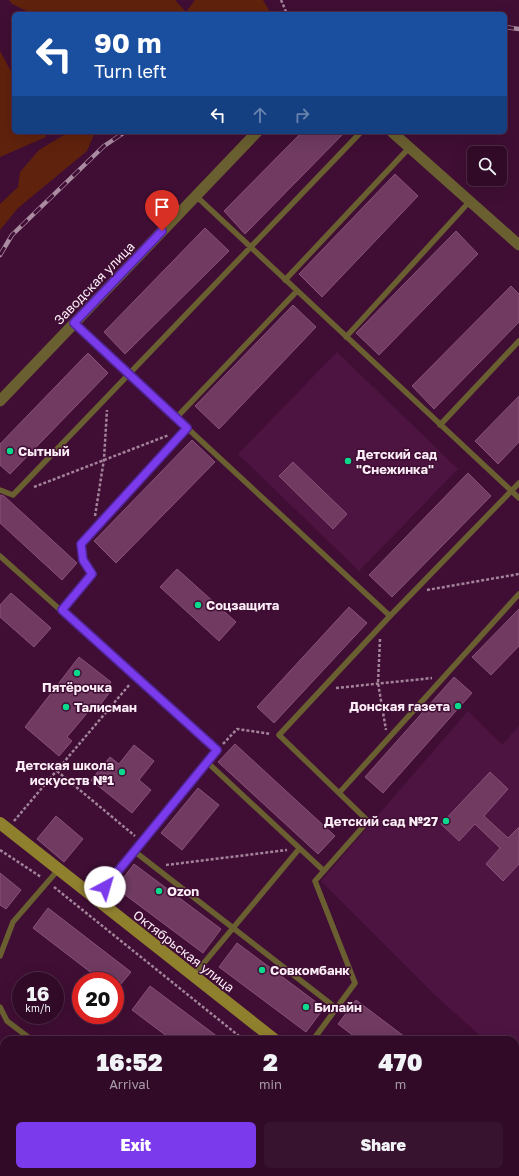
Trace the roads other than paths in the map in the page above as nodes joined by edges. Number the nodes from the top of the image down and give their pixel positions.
1 (255, 134) edge
2 (359, 134) edge
3 (394, 134) edge
4 (409, 148) junction
5 (196, 196) junction
6 (470, 201) junction
7 (519, 245) edge
8 (250, 247) junction
9 (285, 280) junction
10 (297, 291) junction
11 (74, 323) junction
12 (346, 337) junction
13 (519, 340) edge
14 (129, 374) junction
15 (0, 401) edge
16 (176, 418) junction
17 (440, 425) junction
18 (187, 428) junction
19 (519, 482) edge
20 (0, 490) edge
21 (511, 491) junction
22 (519, 498) edge
23 (0, 556) edge
24 (519, 594) edge
25 (62, 610) junction
26 (390, 616) junction
27 (207, 762) junction
28 (339, 794) junction
29 (3, 826) edge
30 (299, 849) junction
31 (134, 851) junction
32 (58, 870) junction
33 (324, 871) junction
34 (95, 899) junction
35 (232, 928) junction
36 (0, 956) edge
37 (193, 976) junction
38 (0, 1007) edge
39 (336, 1008) junction
40 (27, 1036) edge
41 (271, 1036) edge
42 (316, 1036) edge

1 - 5 street, Заводская улица
2 - 8 lane
3 - 4 street
4 - 6 street
4 - 9 lane
5 - 8 lane
5 - 11 street, Заводская улица
6 - 7 street
6 - 12 lane
8 - 9 lane
8 - 14 lane
9 - 10 lane
10 - 12 lane
10 - 16 lane
11 - 14 lane
11 - 15 street, Заводская улица
12 - 17 lane
13 - 17 lane
14 - 16 lane
14 - 20 lane
16 - 18 lane
17 - 21 lane
18 - 25 lane
18 - 26 lane
19 - 21 lane
21 - 22 lane
21 - 26 lane
23 - 25 lane
24 - 28 lane
25 - 27 lane
26 - 28 lane
27 - 30 lane
27 - 31 lane
28 - 33 lane
29 - 32 main road, Октябрьская улица
30 - 33 lane
30 - 35 lane
31 - 34 lane
31 - 35 lane
32 - 34 main road, Октябрьская улица
32 - 36 lane
33 - 39 lane
34 - 37 main road, Октябрьская улица
35 - 37 lane
35 - 39 lane
37 - 41 main road, Октябрьская улица
38 - 40 lane
39 - 42 lane

